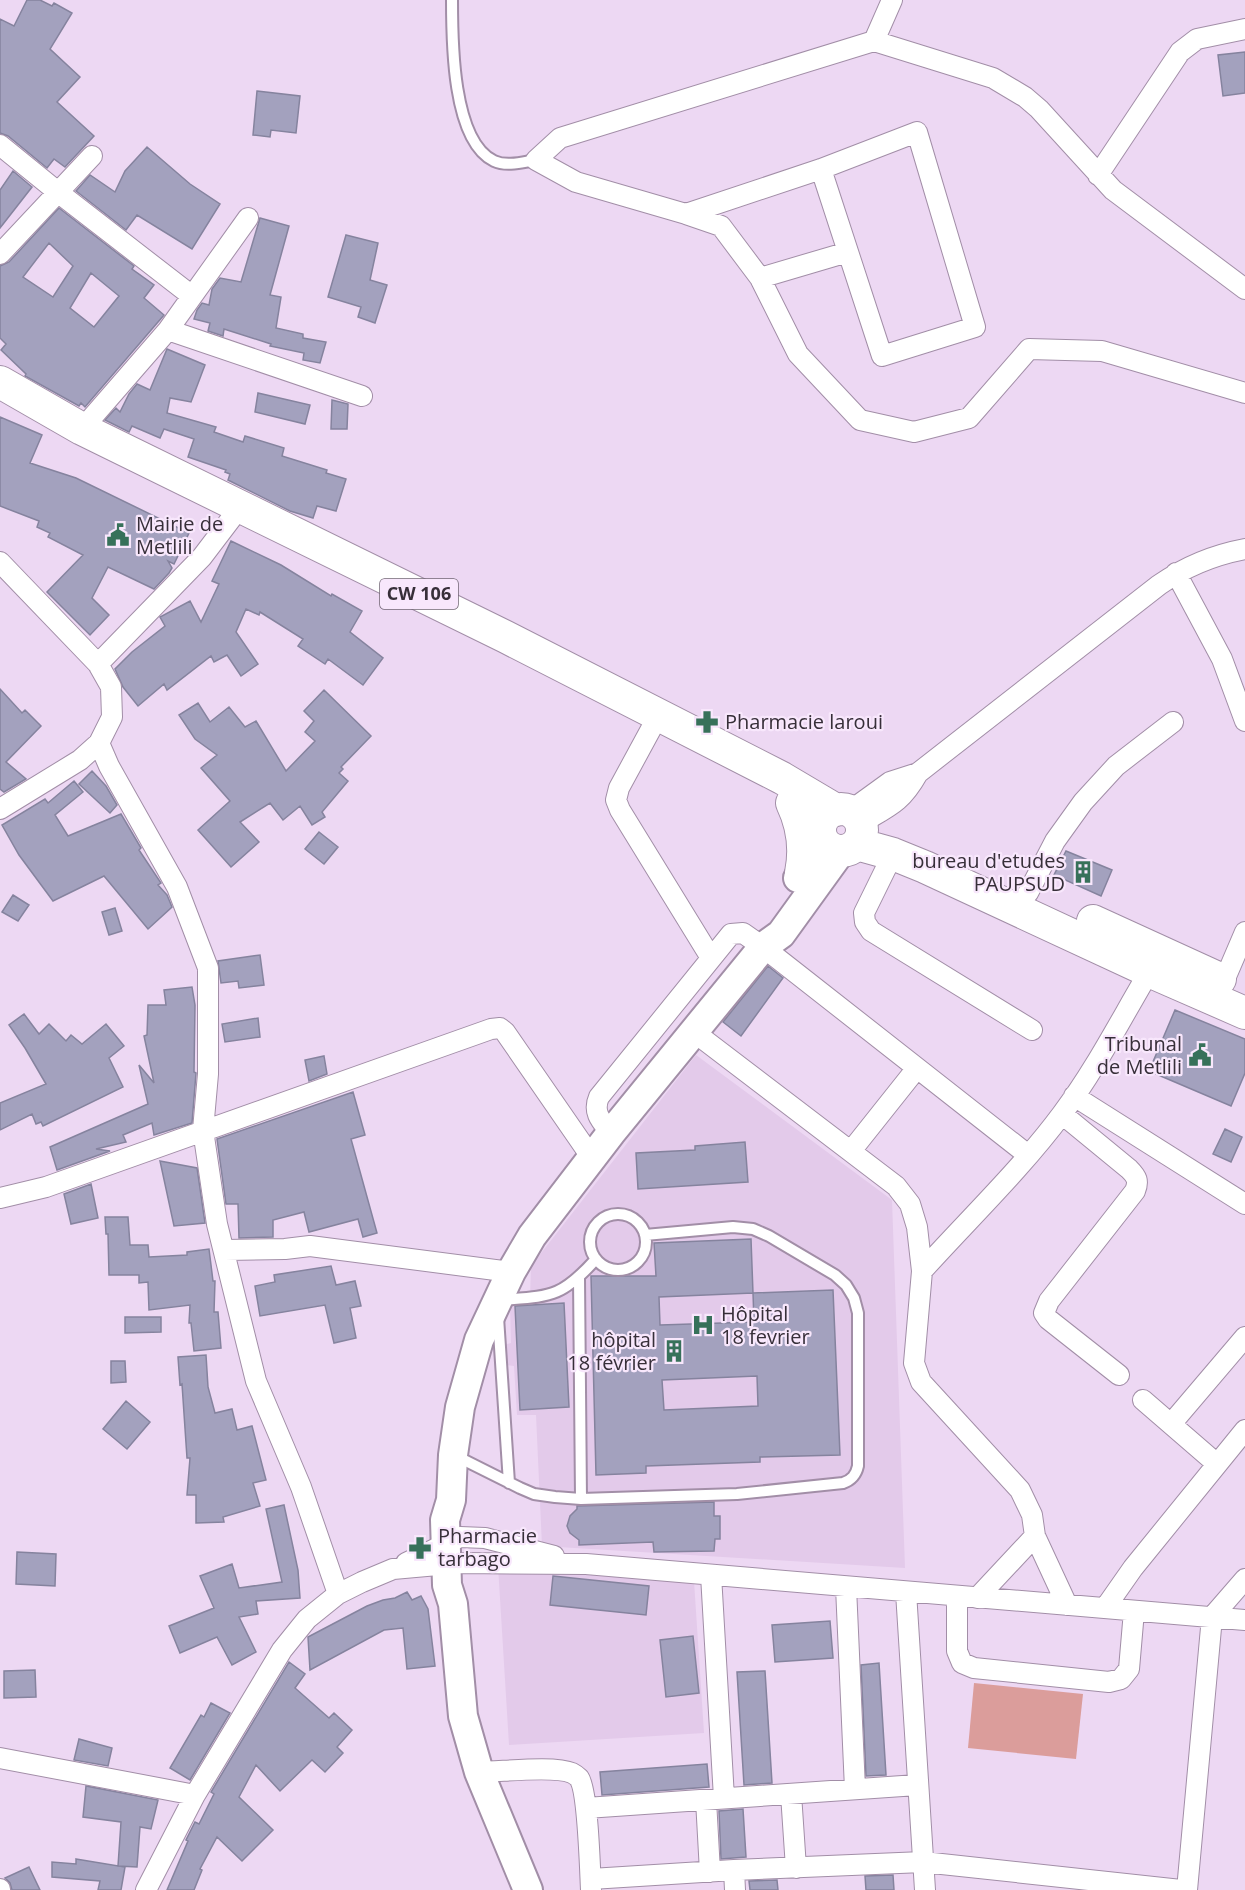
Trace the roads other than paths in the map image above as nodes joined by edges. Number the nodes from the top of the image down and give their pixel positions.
1 (452, 0) edge
2 (892, 0) edge
3 (1245, 28) edge
4 (874, 41) junction
5 (0, 145) edge
6 (92, 156) dead end
7 (536, 160) junction
8 (821, 169) junction
9 (1098, 175) junction
10 (59, 193) junction
11 (686, 214) junction
12 (248, 219) dead end
13 (848, 252) junction
14 (0, 254) edge
15 (760, 278) junction
16 (1245, 290) edge
17 (192, 296) junction
18 (168, 330) junction
19 (0, 382) edge
20 (1245, 393) edge
21 (362, 396) dead end
22 (0, 399) edge
23 (82, 429) junction
24 (237, 512) junction
25 (1245, 549) edge
26 (0, 561) edge
27 (1176, 573) junction
28 (98, 664) junction
29 (1245, 721) edge
30 (1173, 722) dead end
31 (651, 729) junction
32 (99, 743) junction
33 (792, 803) junction
34 (0, 809) edge
35 (844, 828) junction
36 (893, 854) junction
37 (801, 873) junction
38 (1028, 893) junction
39 (1245, 932) edge
40 (763, 947) junction
41 (711, 958) junction
42 (1155, 962) junction
43 (1235, 985) edge
44 (1245, 1013) edge
45 (1032, 1030) dead end
46 (694, 1032) junction
47 (917, 1068) junction
48 (1074, 1096) junction
49 (1062, 1114) junction
50 (203, 1130) junction
51 (611, 1133) junction
52 (851, 1151) junction
53 (1028, 1155) junction
54 (592, 1158) junction
55 (0, 1198) edge
56 (1245, 1204) edge
57 (645, 1235) junction
58 (225, 1250) junction
59 (596, 1259) junction
60 (922, 1271) junction
61 (511, 1272) junction
62 (579, 1278) junction
63 (497, 1300) junction
64 (1241, 1350) edge
65 (1119, 1376) dead end
66 (1143, 1401) dead end
67 (1171, 1424) junction
68 (1245, 1430) edge
69 (453, 1455) junction
70 (1218, 1464) junction
71 (509, 1484) junction
72 (581, 1498) junction
73 (1035, 1536) junction
74 (453, 1551) junction
75 (711, 1575) junction
76 (1245, 1579) edge
77 (846, 1587) junction
78 (906, 1592) junction
79 (338, 1594) junction
80 (957, 1596) junction
81 (977, 1598) junction
82 (1067, 1605) junction
83 (1105, 1608) junction
84 (1134, 1611) junction
85 (1212, 1617) junction
86 (1245, 1620) edge
87 (0, 1758) edge
88 (478, 1772) junction
89 (917, 1785) junction
90 (855, 1789) junction
91 (791, 1794) junction
92 (195, 1795) junction
93 (715, 1799) junction
94 (586, 1808) junction
95 (922, 1862) junction
96 (796, 1868) junction
97 (734, 1870) junction
98 (710, 1872) junction
99 (591, 1885) edge
100 (146, 1890) edge
101 (528, 1890) edge
102 (735, 1890) edge
103 (925, 1890) edge
104 (1181, 1890) edge
105 (1188, 1890) edge

1 - 7 lane
2 - 4 street
3 - 9 street
4 - 7 street
4 - 9 street
5 - 10 street
6 - 10 street
7 - 11 street
8 - 11 street
8 - 13 street
8 - 13 street
9 - 16 street
10 - 14 street
10 - 17 street
11 - 15 street
12 - 17 street
13 - 15 street
15 - 20 street
17 - 18 street
18 - 21 street
18 - 23 street
19 - 23 main road, CW 106
22 - 24 main road, CW 106
23 - 24 main road, CW 106
24 - 28 street
24 - 31 main road, CW 106
24 - 35 main road, CW 106
25 - 27 street
26 - 28 street
27 - 29 street
27 - 35 street
28 - 32 street
30 - 38 street
31 - 33 main road, CW 106
31 - 41 street
32 - 34 street
32 - 50 street
33 - 35 main road, CW 106
33 - 37 main road
35 - 36 main road
35 - 37 main road
35 - 38 main road, CW 106
35 - 40 main road
36 - 42 main road
36 - 45 street
37 - 40 main road
38 - 42 main road, CW 106
39 - 43 street
40 - 41 street
40 - 46 main road
40 - 47 street
41 - 51 street
42 - 43 main road, CW 106
42 - 44 main road
42 - 48 street
46 - 51 main road
46 - 52 street
47 - 52 street
47 - 53 street
48 - 49 street
48 - 56 street
49 - 53 street
49 - 65 street
50 - 54 street
50 - 55 street
50 - 58 street
51 - 54 main road
52 - 60 street
53 - 60 street
54 - 61 main road
57 - 59 lane
57 - 59 lane
57 - 72 lane
58 - 61 street
58 - 79 street
59 - 62 lane
60 - 73 street
61 - 63 main road
62 - 63 lane
62 - 72 lane
63 - 69 main road
63 - 71 lane
64 - 67 street
66 - 67 street
67 - 70 street
68 - 70 street
69 - 71 lane
69 - 74 main road
70 - 83 street
71 - 72 lane
73 - 81 street
73 - 82 street
74 - 75 street
74 - 79 street
74 - 88 main road
75 - 77 street
75 - 93 street
76 - 85 street
77 - 78 street
77 - 90 street
78 - 80 street
78 - 89 street
79 - 92 street
80 - 81 street
80 - 84 street
81 - 82 street
82 - 83 street
83 - 84 street
84 - 85 street
85 - 86 street
85 - 105 street
87 - 92 street
88 - 94 street
88 - 101 main road
89 - 90 street
89 - 95 street
90 - 91 street
91 - 93 street
91 - 96 street
92 - 100 street
93 - 94 street
93 - 98 street
94 - 99 street
95 - 96 street
95 - 103 street
95 - 104 street
96 - 97 street
97 - 98 street
97 - 102 street
98 - 99 street

